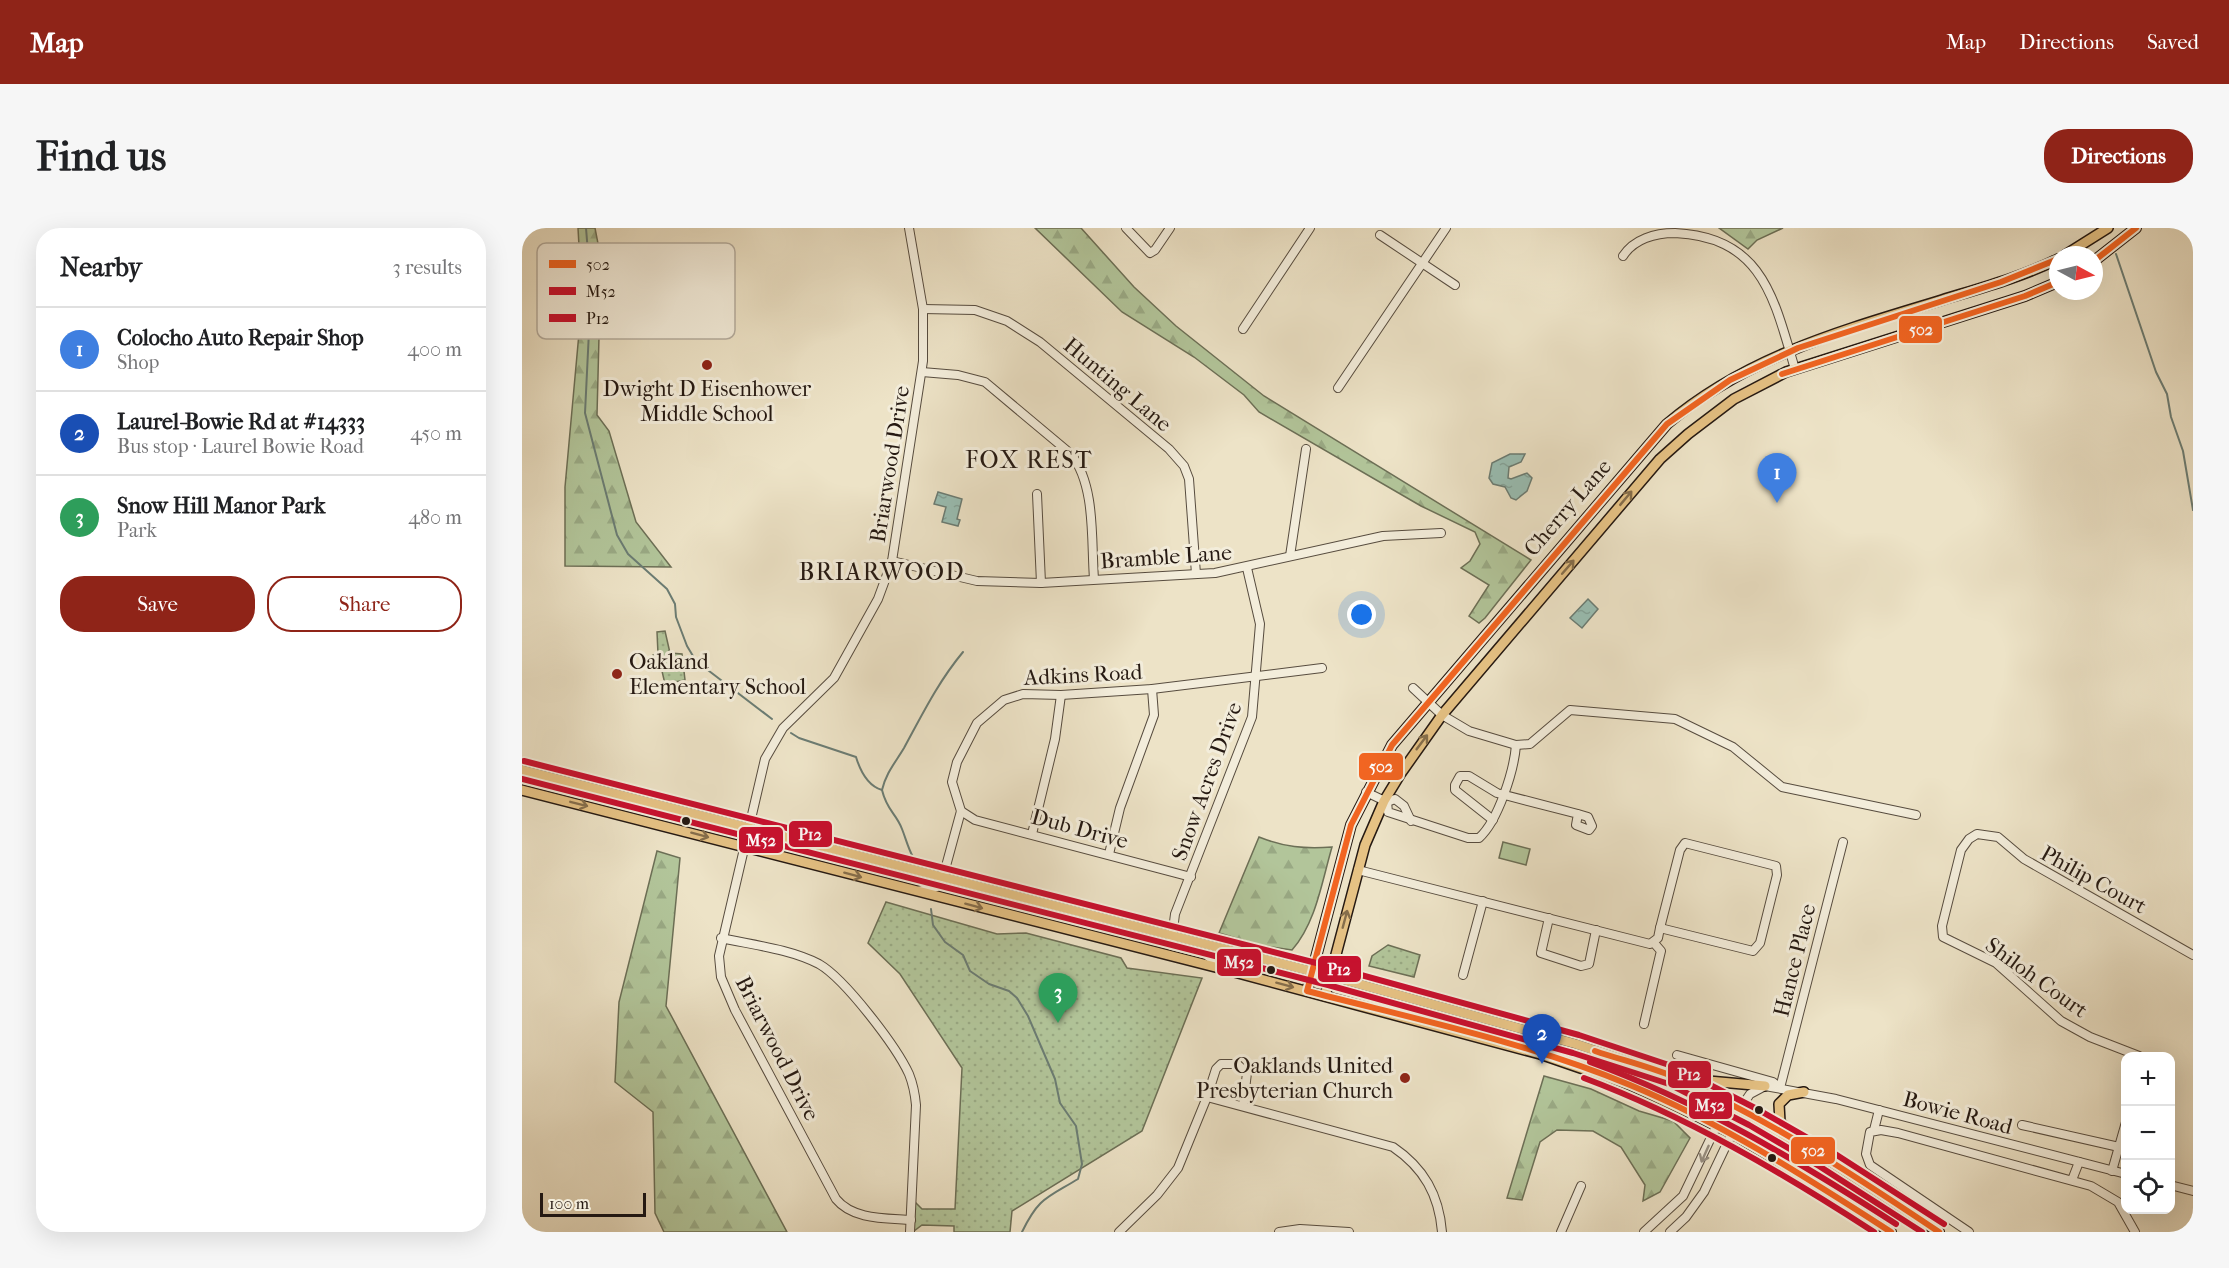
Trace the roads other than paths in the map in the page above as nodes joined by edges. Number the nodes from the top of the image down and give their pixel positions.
1 (909, 228) edge
2 (1126, 228) edge
3 (1170, 228) edge
4 (1310, 228) edge
5 (1446, 228) edge
6 (2108, 228) edge
7 (2136, 228) edge
8 (1380, 235) dead end
9 (2079, 246) edge
10 (2103, 254) edge
11 (1623, 256) dead end
12 (2049, 263) edge
13 (1423, 264) junction
14 (1455, 285) dead end
15 (2049, 286) edge
16 (923, 309) junction
17 (1244, 329) dead end
18 (1790, 350) junction
19 (1795, 369) junction
20 (922, 372) junction
21 (1338, 388) dead end
22 (1305, 449) dead end
23 (1037, 494) dead end
24 (1441, 533) dead end
25 (1290, 556) junction
26 (892, 561) junction
27 (1247, 568) junction
28 (1196, 574) junction
29 (1094, 579) junction
30 (1041, 582) junction
31 (1322, 668) dead end
32 (1256, 675) junction
33 (1413, 688) dead end
34 (1152, 689) junction
35 (1061, 695) junction
36 (1426, 701) junction
37 (1442, 716) junction
38 (1516, 745) junction
39 (522, 770) edge
40 (522, 790) edge
41 (1366, 792) junction
42 (1502, 795) junction
43 (1386, 802) junction
44 (961, 811) junction
45 (1578, 814) dead end
46 (1916, 815) dead end
47 (1492, 820) junction
48 (1411, 821) junction
49 (748, 828) junction
50 (1981, 833) joint
51 (1032, 834) junction
52 (1843, 842) dead end
53 (743, 846) junction
54 (1109, 854) junction
55 (1358, 870) junction
56 (943, 877) junction
57 (1191, 877) junction
58 (917, 891) junction
59 (1483, 901) junction
60 (1549, 918) junction
61 (1660, 928) junction
62 (1596, 930) junction
63 (1170, 935) junction
64 (721, 938) junction
65 (1654, 943) junction
66 (2193, 955) edge
67 (1223, 969) junction
68 (1311, 971) junction
69 (1463, 975) dead end
70 (1330, 976) junction
71 (1307, 991) junction
72 (1325, 996) junction
73 (1644, 1024) dead end
74 (2129, 1052) edge
75 (1677, 1055) dead end
76 (1672, 1076) junction
77 (1765, 1086) junction
78 (1780, 1088) junction
79 (1803, 1092) junction
80 (1207, 1097) junction
81 (1243, 1106) junction
82 (1739, 1110) junction
83 (1879, 1110) junction
84 (1717, 1125) junction
85 (2022, 1125) dead end
86 (1874, 1130) junction
87 (1732, 1132) junction
88 (2121, 1140) edge
89 (2119, 1147) junction
90 (1824, 1158) junction
91 (2079, 1162) junction
92 (2112, 1171) junction
93 (2121, 1173) edge
94 (2072, 1180) junction
95 (1581, 1186) dead end
96 (2175, 1186) edge
97 (2193, 1191) edge
98 (911, 1220) junction
99 (910, 1232) edge
100 (1119, 1232) edge
101 (1279, 1232) edge
102 (1349, 1232) edge
103 (1442, 1232) edge
104 (1561, 1232) edge
105 (1644, 1232) edge
106 (1670, 1232) edge
107 (1891, 1232) edge
108 (1939, 1232) edge
109 (1969, 1232) edge
110 (2135, 1232) edge

1 - 16 street, Briarwood Drive
2 - 3 street
4 - 17 street
5 - 13 street
6 - 9 main road
7 - 10 main road
8 - 13 street
11 - 18 street
12 - 18 main road, Cherry Lane
13 - 14 street
13 - 21 street
15 - 19 main road, Cherry Lane
16 - 20 street, Briarwood Drive
16 - 28 street, Hunting Lane
18 - 19 street
18 - 36 main road, Cherry Lane
37 -> 19 main road, Cherry Lane
20 - 26 street, Briarwood Drive
20 - 29 street
22 - 25 street
23 - 30 street
24 - 25 street, Bramble Lane
25 - 27 street, Bramble Lane
26 - 30 street, Bramble Lane
26 - 49 street, Briarwood Drive
27 - 28 street, Bramble Lane
27 - 32 street, Snow Acres Drive
28 - 29 street, Bramble Lane
29 - 30 street, Bramble Lane
31 - 32 street, Adkins Road
32 - 34 street, Adkins Road
32 - 57 street, Snow Acres Drive
33 - 36 street
34 - 35 street, Adkins Road
34 - 54 street
35 - 44 street, Adkins Road
35 - 51 street
36 - 37 street
36 - 41 main road, Cherry Lane
37 - 38 street
43 -> 37 main road, Cherry Lane
38 - 42 street
38 - 46 street
39 - 49 main road
40 -> 53 main road
41 - 43 street
41 - 68 main road, Cherry Lane
42 - 45 street
42 - 47 street
42 - 47 street
43 - 48 street
43 - 48 street
43 - 55 main road, Cherry Lane
44 - 51 street, Dub Drive
44 - 56 street
47 - 48 street
49 - 53 street, Briarwood Drive
49 - 56 main road
50 - 66 street, Philip Court
50 - 74 street, Shiloh Court
51 - 54 street, Dub Drive
52 - 78 street, Hance Place
53 -> 58 main road
53 - 64 street, Briarwood Drive
54 - 57 street, Dub Drive
55 - 59 street
70 -> 55 main road, Cherry Lane
56 - 58 street
56 - 63 main road
57 - 63 street, Snow Acres Drive
58 -> 67 main road
59 - 60 street
59 - 69 street
60 - 62 street
60 - 62 street
61 - 61 street
61 - 65 street
62 - 65 street
63 - 67 street
63 - 68 main road
64 - 98 street, Briarwood Drive
64 - 98 street
65 - 73 street
67 -> 71 main road
68 - 70 main road
68 - 71 main road, Cherry Lane
70 - 72 main road, Cherry Lane
70 - 76 main road
71 - 72 main road
72 - 84 main road
75 - 78 street, Bowie Road
76 - 77 main road
76 - 82 main road
77 - 78 street, Bowie Road
77 - 82 street
78 - 79 street, Bowie Road
79 - 83 street, Bowie Road
79 - 90 main road
80 - 81 street
80 - 81 street
80 - 100 street
81 - 103 street
82 - 84 street
82 - 87 street
82 - 90 main road
83 - 86 street
83 - 91 street, Bowie Road
84 - 87 main road
84 -> 105 street
85 - 89 street
86 - 94 street
86 - 109 street
87 - 106 street
87 - 107 main road
88 - 89 street
89 - 92 street
90 - 108 main road
91 - 92 street, Bowie Road
91 - 94 street
92 - 93 street, Bowie Road
94 - 110 street
95 - 104 street
96 - 97 street
98 - 99 street
101 - 102 street

